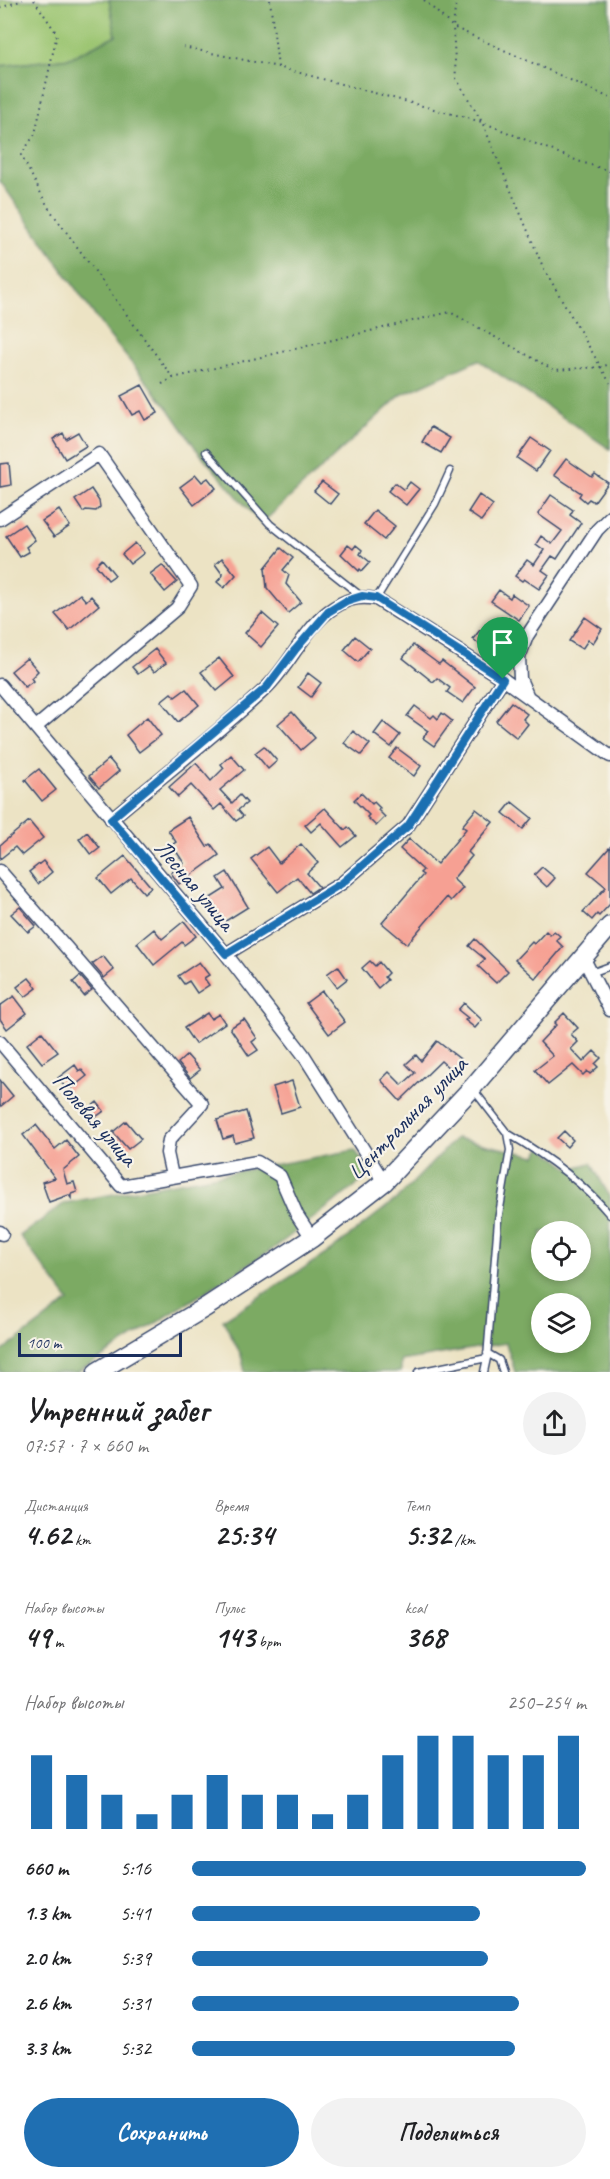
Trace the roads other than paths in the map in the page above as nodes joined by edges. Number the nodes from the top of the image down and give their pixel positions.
1 (206, 452) dead end
2 (450, 471) dead end
3 (610, 517) edge
4 (0, 519) edge
5 (362, 596) junction
6 (376, 598) junction
7 (503, 679) junction
8 (0, 685) edge
9 (527, 696) junction
10 (36, 727) junction
11 (610, 756) edge
12 (111, 819) junction
13 (0, 871) edge
14 (610, 926) edge
15 (226, 954) junction
16 (587, 965) junction
17 (610, 966) edge
18 (610, 1010) edge
19 (0, 1042) edge
20 (472, 1088) junction
21 (507, 1133) junction
22 (172, 1176) junction
23 (384, 1182) junction
24 (610, 1215) edge
25 (312, 1238) junction
26 (487, 1356) junction
27 (98, 1372) edge
28 (418, 1372) edge
29 (484, 1372) edge
30 (503, 1372) edge

1 - 5 lane
2 - 6 lane
3 - 9 street
4 - 10 street
5 - 6 street
5 - 12 street
6 - 7 street
7 - 9 street
7 - 15 street
8 - 10 street, Лесная улица
9 - 11 street
10 - 12 street, Лесная улица
12 - 15 street, Лесная улица
13 - 22 street
14 - 16 main road, Центральная улица
15 - 23 street, Лесная улица
16 - 17 lane
16 - 18 street
16 - 20 main road, Центральная улица
19 - 22 street, Полевая улица
20 - 21 lane
20 - 23 main road, Центральная улица
21 - 24 lane
21 - 26 lane
22 - 25 street, Полевая улица
23 - 25 main road, Центральная улица
25 - 27 main road, Центральная улица
26 - 28 lane
26 - 29 lane
26 - 30 lane

